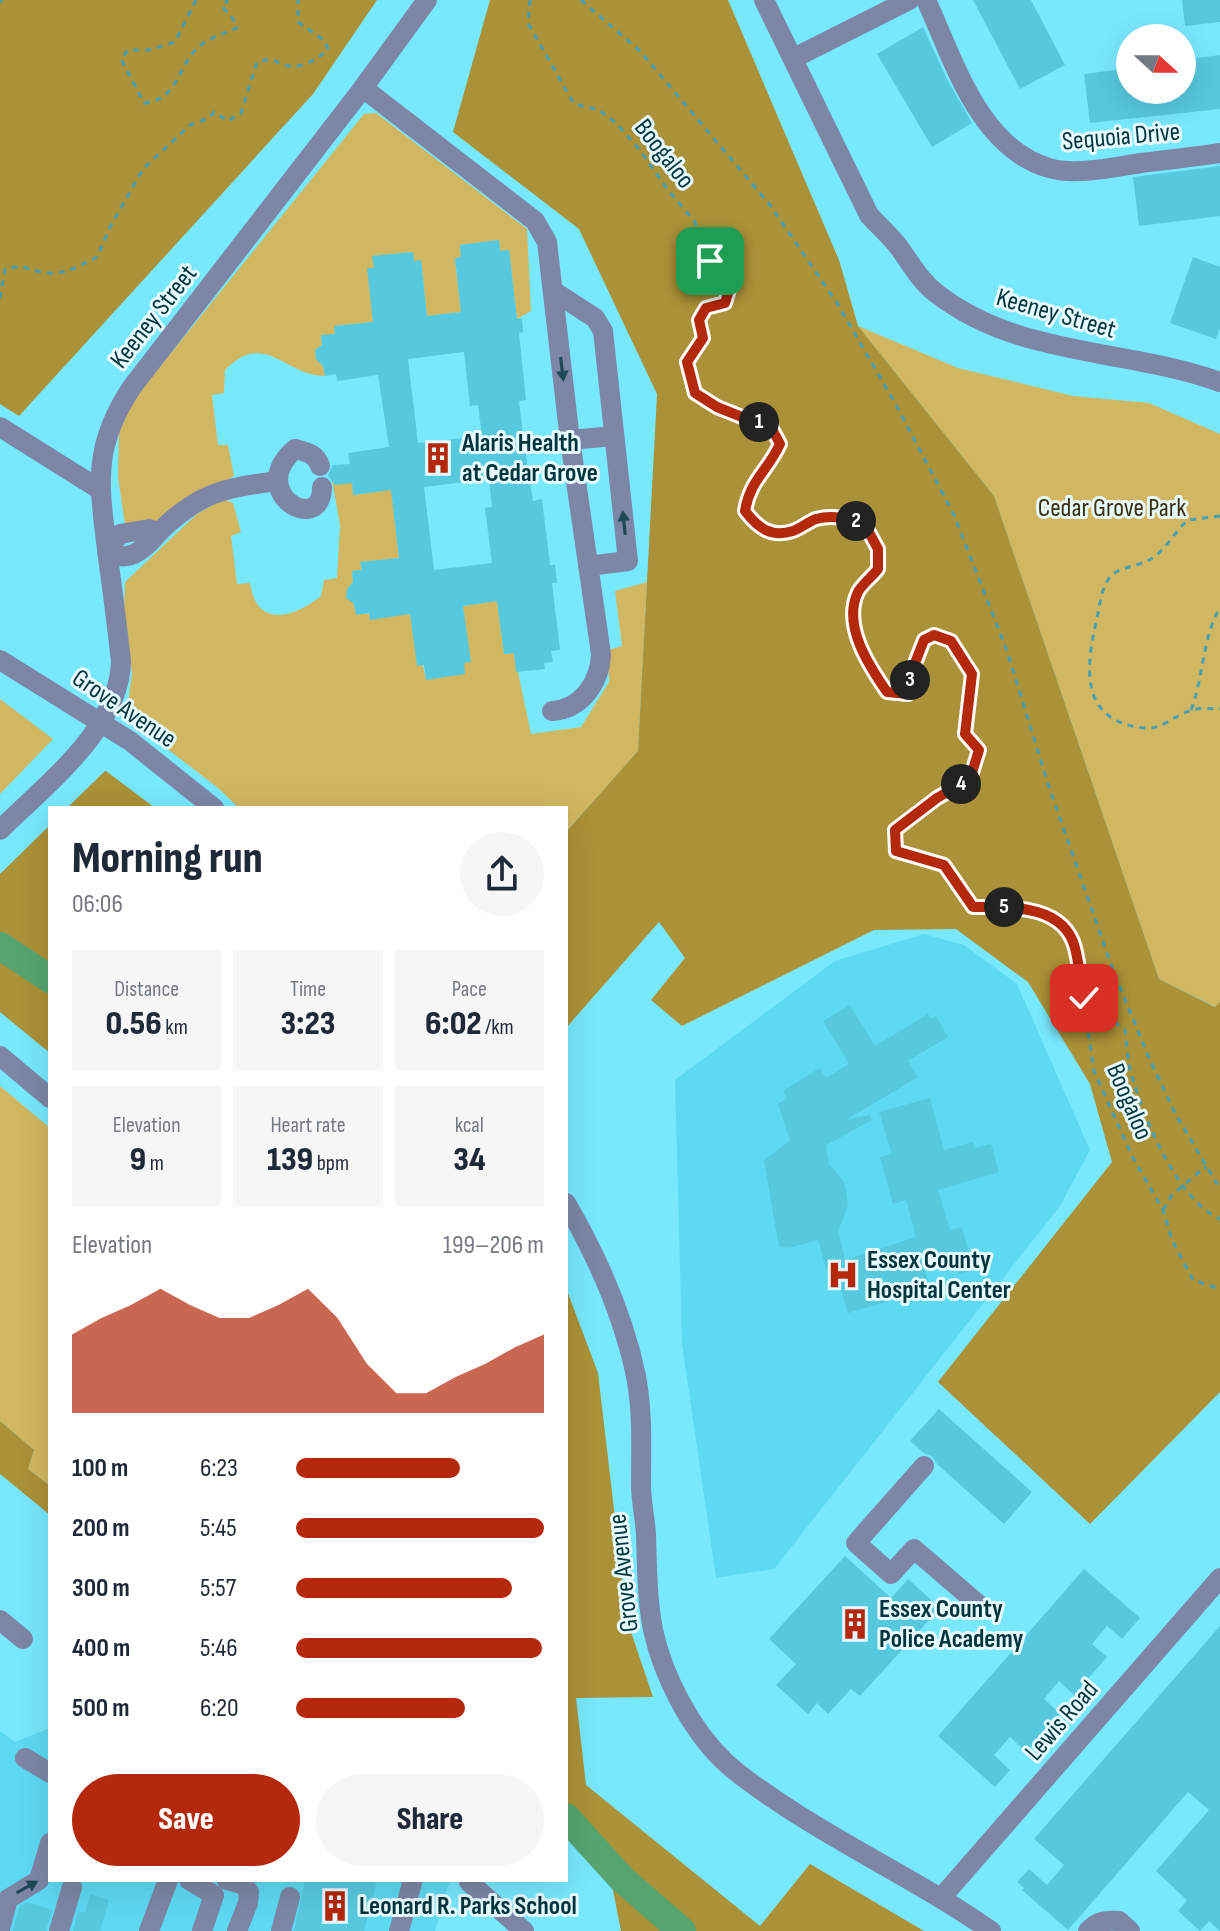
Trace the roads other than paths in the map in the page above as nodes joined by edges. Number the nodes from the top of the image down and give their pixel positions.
1 (427, 0) edge
2 (764, 0) edge
3 (909, 0) edge
4 (926, 0) edge
5 (794, 58) junction
6 (363, 88) junction
7 (1220, 153) edge
8 (553, 291) junction
9 (1220, 382) edge
10 (0, 427) edge
11 (614, 436) junction
12 (570, 440) junction
13 (278, 481) junction
14 (99, 489) junction
15 (107, 550) junction
16 (588, 566) junction
17 (0, 660) edge
18 (552, 711) dead end
19 (100, 722) junction
20 (211, 806) edge
21 (0, 830) edge
22 (0, 1056) edge
23 (48, 1096) edge
24 (568, 1207) edge
25 (924, 1466) dead end
26 (1220, 1578) edge
27 (978, 1604) dead end
28 (0, 1620) edge
29 (23, 1639) dead end
30 (25, 1758) dead end
31 (48, 1772) edge
32 (48, 1850) edge
33 (167, 1882) edge
34 (192, 1882) edge
35 (234, 1882) edge
36 (469, 1882) edge
37 (412, 1883) dead end
38 (72, 1887) dead end
39 (290, 1897) dead end
40 (941, 1898) junction
41 (1092, 1926) edge
42 (0, 1929) edge
43 (59, 1931) edge
44 (149, 1931) edge
45 (202, 1931) edge
46 (237, 1931) edge
47 (281, 1931) edge
48 (399, 1931) edge
49 (524, 1931) edge
50 (991, 1931) edge
51 (1130, 1931) edge

1 - 6 street, Keeney Street
2 - 5 street, Keeney Street
3 - 5 street
4 - 7 street, Sequoia Drive
5 - 9 street, Keeney Street
6 - 8 street
6 - 14 street, Keeney Street
8 - 11 street
8 -> 12 street
10 - 14 street
11 - 12 street
16 -> 11 street
12 - 16 street
13 - 13 street
13 - 15 street
14 - 15 street, Keeney Street
15 - 19 street, Keeney Street
16 - 18 street
17 - 19 street, Grove Avenue
19 - 20 street, Grove Avenue
19 - 21 street, Keeney Street
22 - 23 street
24 - 40 street, Grove Avenue
25 - 27 street
26 - 40 street, Lewis Road
28 - 29 street
30 - 31 street
42 -> 32 street
33 - 44 street
34 - 45 street
35 - 46 street
36 - 49 street
37 - 48 street
38 - 43 street
39 - 47 street
40 - 50 street, Grove Avenue
41 - 51 street

